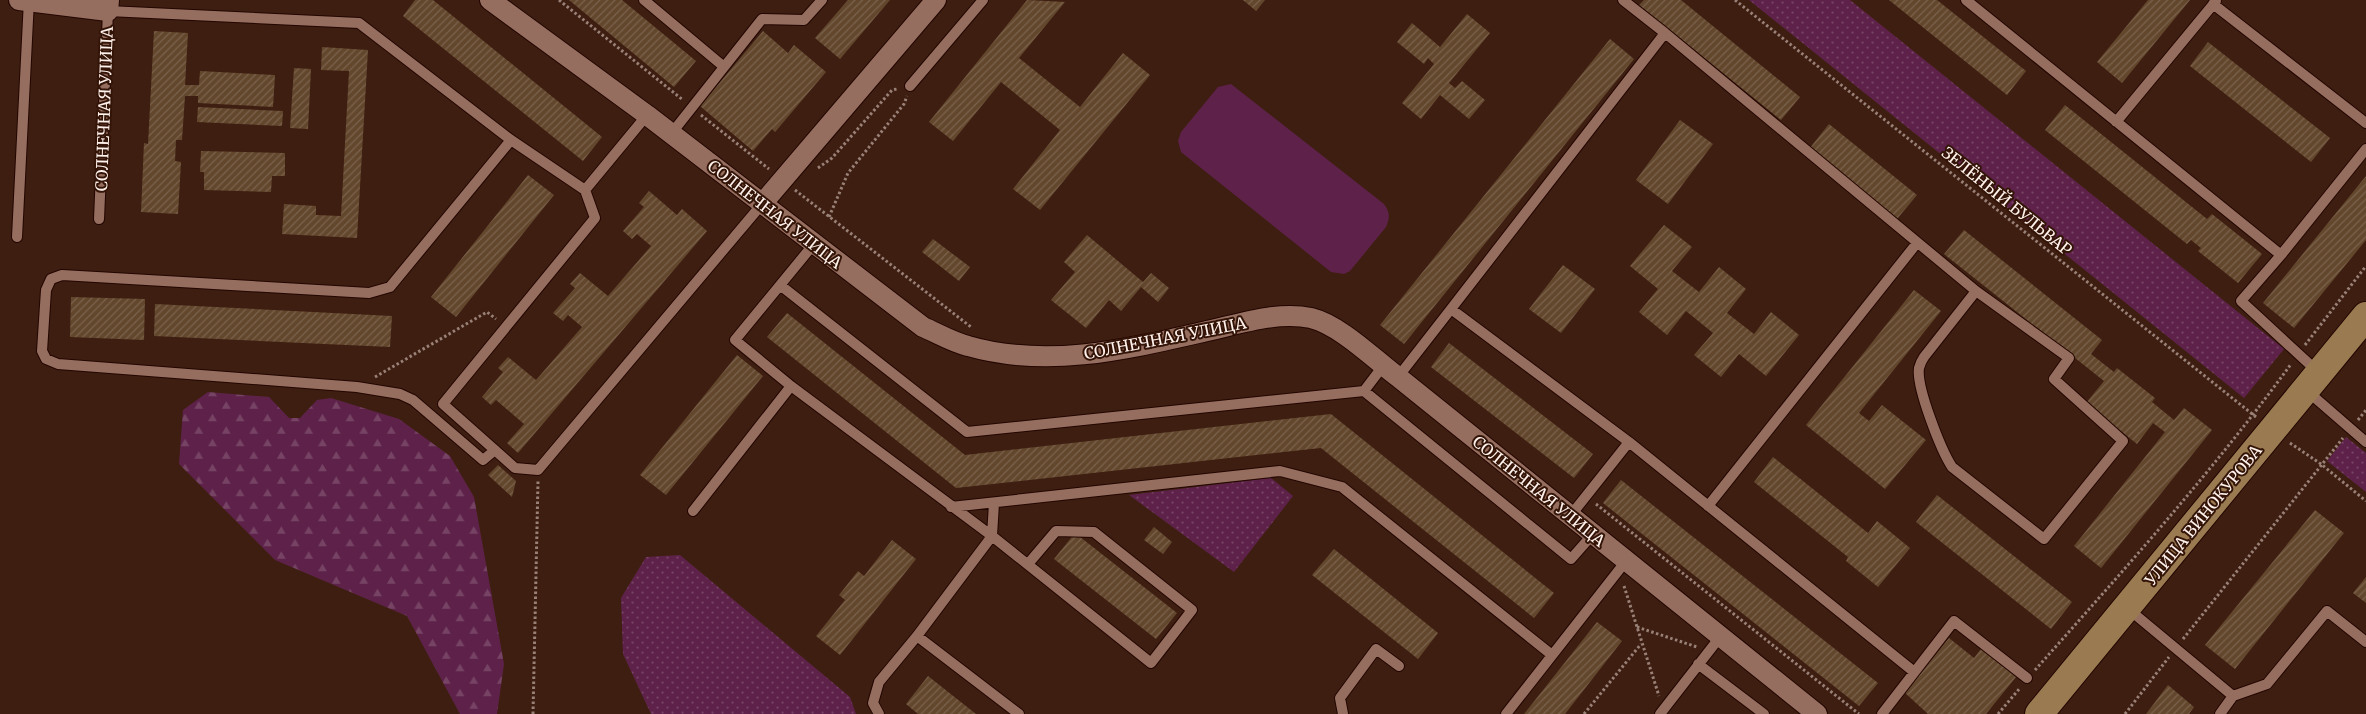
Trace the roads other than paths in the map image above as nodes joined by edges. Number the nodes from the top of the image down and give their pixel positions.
1 (25, 0) edge
2 (490, 0) edge
3 (644, 0) edge
4 (822, 0) edge
5 (936, 0) edge
6 (983, 0) edge
7 (1623, 0) edge
8 (1966, 0) edge
9 (2215, 2) edge
10 (109, 6) edge
11 (1665, 33) junction
12 (723, 66) junction
13 (910, 86) road end
14 (647, 115) junction
15 (2116, 122) junction
16 (2366, 123) edge
17 (671, 134) junction
18 (511, 140) junction
19 (2366, 149) edge
20 (585, 190) junction
21 (762, 204) junction
22 (99, 219) dead end
23 (17, 237) dead end
24 (1917, 243) junction
25 (813, 245) junction
26 (2280, 255) junction
27 (780, 285) junction
28 (1976, 291) junction
29 (1451, 309) junction
30 (2366, 316) edge
31 (2366, 335) edge
32 (1391, 372) junction
33 (791, 386) junction
34 (2313, 387) junction
35 (1364, 392) junction
36 (1628, 442) junction
37 (2366, 442) edge
38 (495, 450) junction
39 (994, 502) junction
40 (1708, 506) junction
41 (951, 507) junction
42 (693, 510) dead end
43 (1571, 515) junction
44 (1593, 534) junction
45 (992, 536) junction
46 (1028, 564) junction
47 (1623, 566) junction
48 (2133, 612) junction
49 (917, 636) junction
50 (2366, 642) edge
51 (1714, 644) junction
52 (1552, 656) junction
53 (1698, 664) junction
54 (1399, 666) dead end
55 (1913, 671) junction
56 (2027, 678) road end
57 (2233, 696) junction
58 (1662, 712) edge
59 (878, 714) edge
60 (1019, 714) edge
61 (1343, 714) edge
62 (1506, 714) edge
63 (1764, 714) edge
64 (1817, 714) edge
65 (1882, 714) edge
66 (2039, 714) edge
67 (2058, 714) edge
68 (2220, 714) edge

1 - 10 street
1 - 23 lane
2 - 14 street, СОЛНЕЧНАЯ УЛИЦА
3 - 12 lane
4 - 12 lane
5 - 21 street
6 - 13 lane
7 - 11 lane
8 - 15 lane
9 - 15 lane
9 - 16 lane
10 - 18 lane
10 - 22 lane, СОЛНЕЧНАЯ УЛИЦА
11 - 24 lane
11 - 29 lane
12 - 17 lane
14 - 17 street, СОЛНЕЧНАЯ УЛИЦА
14 - 20 lane
15 - 26 lane
17 - 21 street, СОЛНЕЧНАЯ УЛИЦА
18 - 20 lane
18 - 38 lane
19 - 26 lane
20 - 38 lane
21 - 25 street, СОЛНЕЧНАЯ УЛИЦА
21 - 38 lane
24 - 28 lane
24 - 40 lane
25 - 27 lane
25 - 32 street, СОЛНЕЧНАЯ УЛИЦА
26 - 34 lane
27 - 33 lane
27 - 35 lane
28 - 28 lane
29 - 32 lane
29 - 36 lane
30 - 34 main road, УЛИЦА ВИНОКУРОВА
31 - 34 main road, УЛИЦА ВИНОКУРОВА
32 - 35 lane
32 - 43 street, СОЛНЕЧНАЯ УЛИЦА
33 - 41 lane
33 - 42 lane
34 - 37 lane
34 - 48 main road, УЛИЦА ВИНОКУРОВА
35 - 44 lane
36 - 40 lane
36 - 43 lane
39 - 41 lane
39 - 45 lane
39 - 52 lane
40 - 55 lane
41 - 45 lane
43 - 44 street, СОЛНЕЧНАЯ УЛИЦА
44 - 47 street, СОЛНЕЧНАЯ УЛИЦА
45 - 46 lane
45 - 49 lane
46 - 46 lane
47 - 51 street, СОЛНЕЧНАЯ УЛИЦА
47 - 52 lane
48 - 57 lane
48 - 66 main road, УЛИЦА ВИНОКУРОВА
48 - 67 main road, УЛИЦА ВИНОКУРОВА
49 - 59 lane
49 - 60 lane
50 - 57 lane
51 - 53 lane
51 - 64 street, СОЛНЕЧНАЯ УЛИЦА
52 - 62 lane
53 - 58 lane
53 - 63 lane
54 - 61 lane
55 - 56 lane
55 - 65 lane
57 - 68 lane

